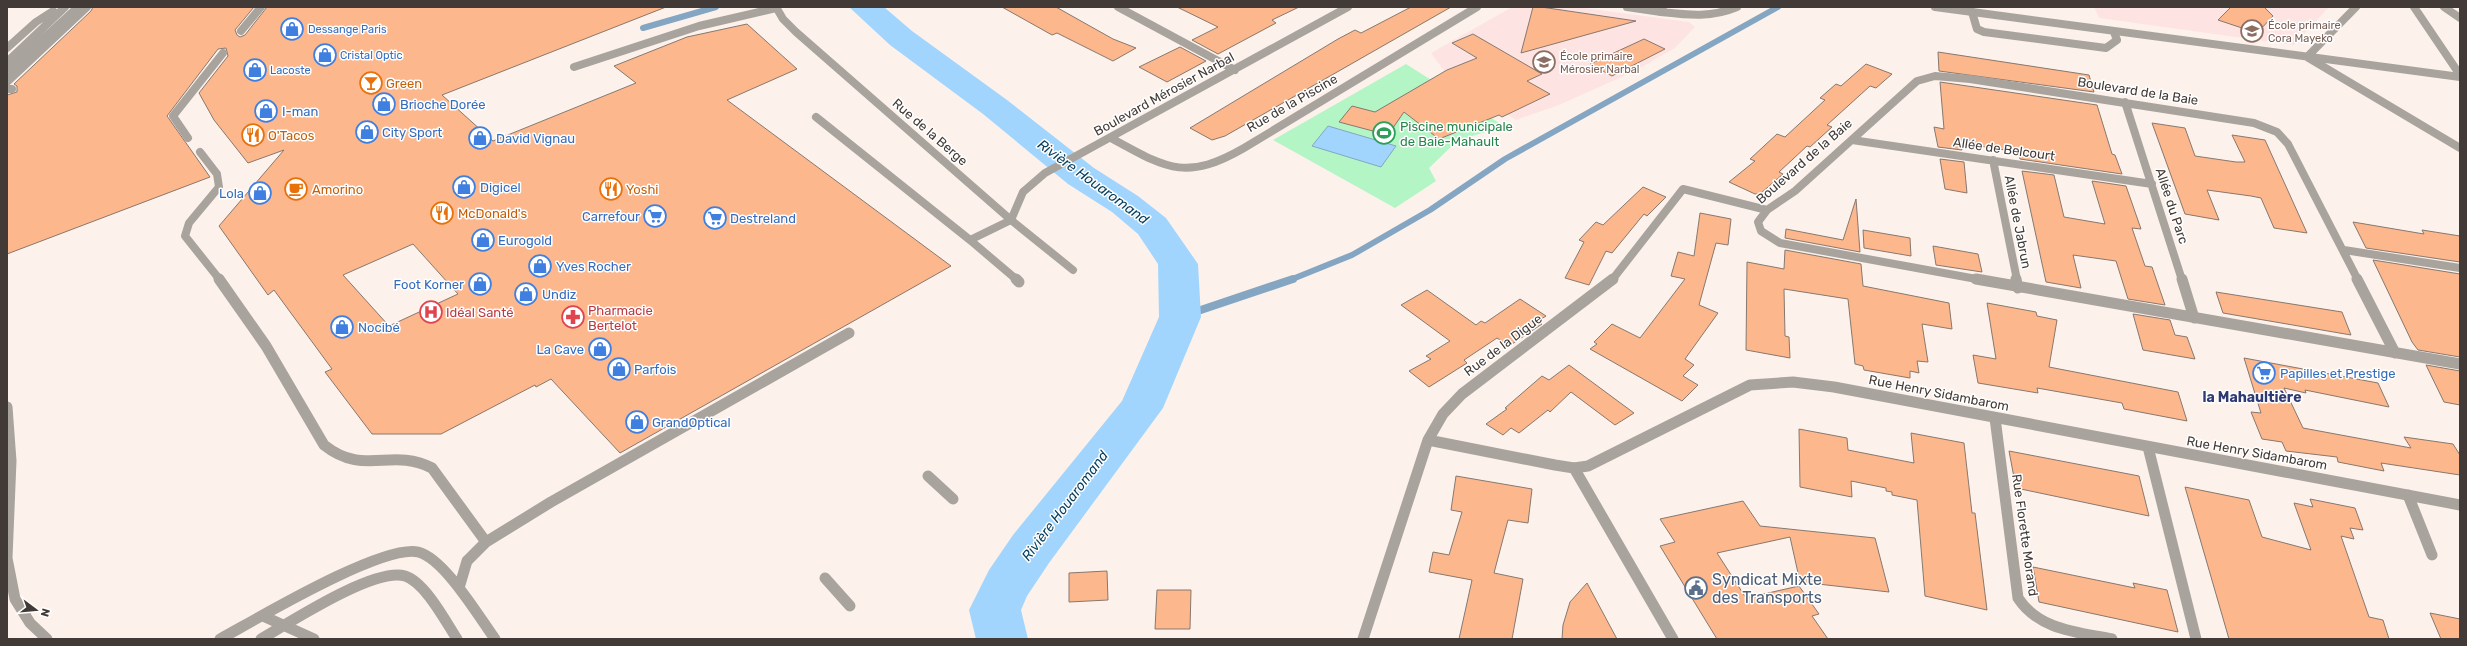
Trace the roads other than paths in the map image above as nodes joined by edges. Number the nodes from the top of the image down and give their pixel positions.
1 (60, 7) edge
2 (65, 7) edge
3 (78, 7) edge
4 (87, 7) edge
5 (261, 7) edge
6 (776, 7) edge
7 (1118, 7) edge
8 (1330, 7) edge
9 (1348, 7) edge
10 (1477, 7) edge
11 (1627, 7) edge
12 (1737, 7) edge
13 (1935, 7) edge
14 (2356, 7) edge
15 (2414, 7) edge
16 (2444, 7) edge
17 (1662, 9) edge
18 (1338, 12) junction
19 (1972, 12) junction
20 (2460, 18) edge
21 (241, 31) dead end
22 (2114, 32) junction
23 (7, 48) edge
24 (223, 53) dead end
25 (2307, 57) junction
26 (7, 62) edge
27 (574, 67) dead end
28 (1235, 70) junction
29 (7, 72) edge
30 (2460, 76) edge
31 (9, 87) edge
32 (2125, 102) junction
33 (816, 117) dead end
34 (188, 138) dead end
35 (1111, 138) junction
36 (1852, 140) junction
37 (2460, 148) edge
38 (200, 152) dead end
39 (1993, 160) junction
40 (2152, 184) junction
41 (1768, 210) junction
42 (1011, 220) junction
43 (970, 240) junction
44 (2344, 250) junction
45 (2460, 268) edge
46 (1074, 270) dead end
47 (1019, 282) dead end
48 (2018, 288) junction
49 (2194, 318) junction
50 (849, 333) dead end
51 (2395, 353) junction
52 (2460, 364) edge
53 (7, 407) edge
54 (1995, 418) junction
55 (1428, 440) junction
56 (2148, 447) junction
57 (1574, 468) junction
58 (928, 476) dead end
59 (2408, 495) junction
60 (953, 499) dead end
61 (2460, 505) edge
62 (486, 542) junction
63 (2432, 556) dead end
64 (825, 578) dead end
65 (459, 588) junction
66 (850, 606) dead end
67 (263, 616) junction
68 (284, 626) junction
69 (47, 639) edge
70 (220, 639) edge
71 (261, 639) edge
72 (314, 639) edge
73 (458, 639) edge
74 (495, 639) edge
75 (1363, 639) edge
76 (1673, 639) edge
77 (2112, 639) edge
78 (2196, 639) edge

1 - 23 street
2 - 26 street
3 - 29 street
4 - 31 street
5 - 21 street
6 - 27 street
6 - 42 street, Rue de la Berge
7 - 28 street
8 - 18 street
9 - 18 street, Boulevard Mérosier Narbal
10 - 35 street, Rue de la Piscine
11 - 17 street
12 - 17 street
13 - 19 street
14 - 25 street
15 - 30 street
16 - 20 street
18 - 28 street, Boulevard Mérosier Narbal
19 - 22 street
19 - 22 street
22 - 25 street
24 - 34 street
25 - 30 street
25 - 37 street
28 - 35 street, Boulevard Mérosier Narbal
32 - 36 street, Boulevard de la Baie
32 - 40 street, Allée du Parc
32 - 44 street, Boulevard de la Baie
33 - 43 street
35 - 42 street, Boulevard Mérosier Narbal
36 - 39 street, Allée de Belcourt
36 - 41 street, Boulevard de la Baie
38 - 62 street
39 - 40 street, Allée de Belcourt
39 - 48 street, Allée de Jabrun
40 - 49 street, Allée du Parc
41 - 48 street, Boulevard de la Baie
41 - 55 street, Rue de la Digue
42 - 43 street
42 - 46 street, Rue de la Berge
43 - 47 street
44 - 45 street
44 - 51 street, Boulevard de la Baie
48 - 49 street, Boulevard de la Baie
49 - 51 street, Boulevard de la Baie
50 - 62 street
51 - 52 street, Boulevard de la Baie
53 - 69 street
54 - 56 street, Rue Henry Sidambarom
54 - 57 street, Rue Henry Sidambarom
54 - 77 street, Rue Florette Morand
55 - 57 street, Rue Henry Sidambarom
55 - 75 street, Rue de la Digue
56 - 59 street, Rue Henry Sidambarom
56 - 78 street
57 - 76 street
58 - 60 street
59 - 61 street, Rue Henry Sidambarom
59 - 63 street
62 - 65 street
64 - 66 street
65 - 67 street
65 - 74 street
67 - 68 street
67 - 70 street
68 - 71 street
68 - 72 street
68 - 73 street

